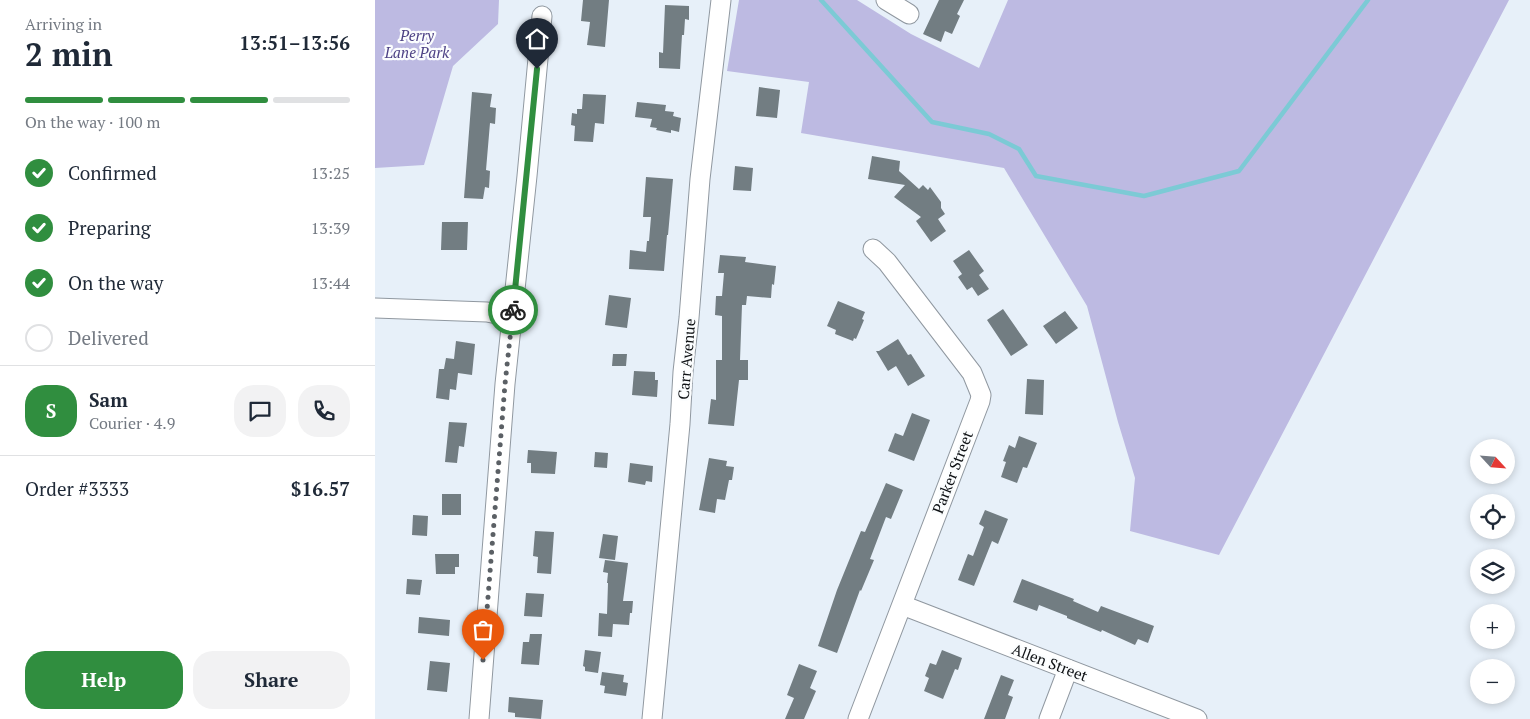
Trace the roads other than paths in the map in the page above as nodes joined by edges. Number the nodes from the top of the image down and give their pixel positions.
1 (721, 0) edge
2 (886, 0) edge
3 (909, 14) dead end
4 (542, 16) dead end
5 (873, 249) dead end
6 (375, 308) edge
7 (512, 318) junction
8 (902, 605) junction
9 (1068, 669) junction
10 (479, 719) edge
11 (652, 719) edge
12 (858, 719) edge
13 (1049, 719) edge
14 (1197, 719) edge

1 - 11 street, Carr Avenue
2 - 3 street
4 - 7 street
5 - 8 street, Parker Street
6 - 7 street
7 - 10 street
8 - 9 street, Allen Street
8 - 12 street, Parker Street
9 - 13 street
9 - 14 street, Allen Street

